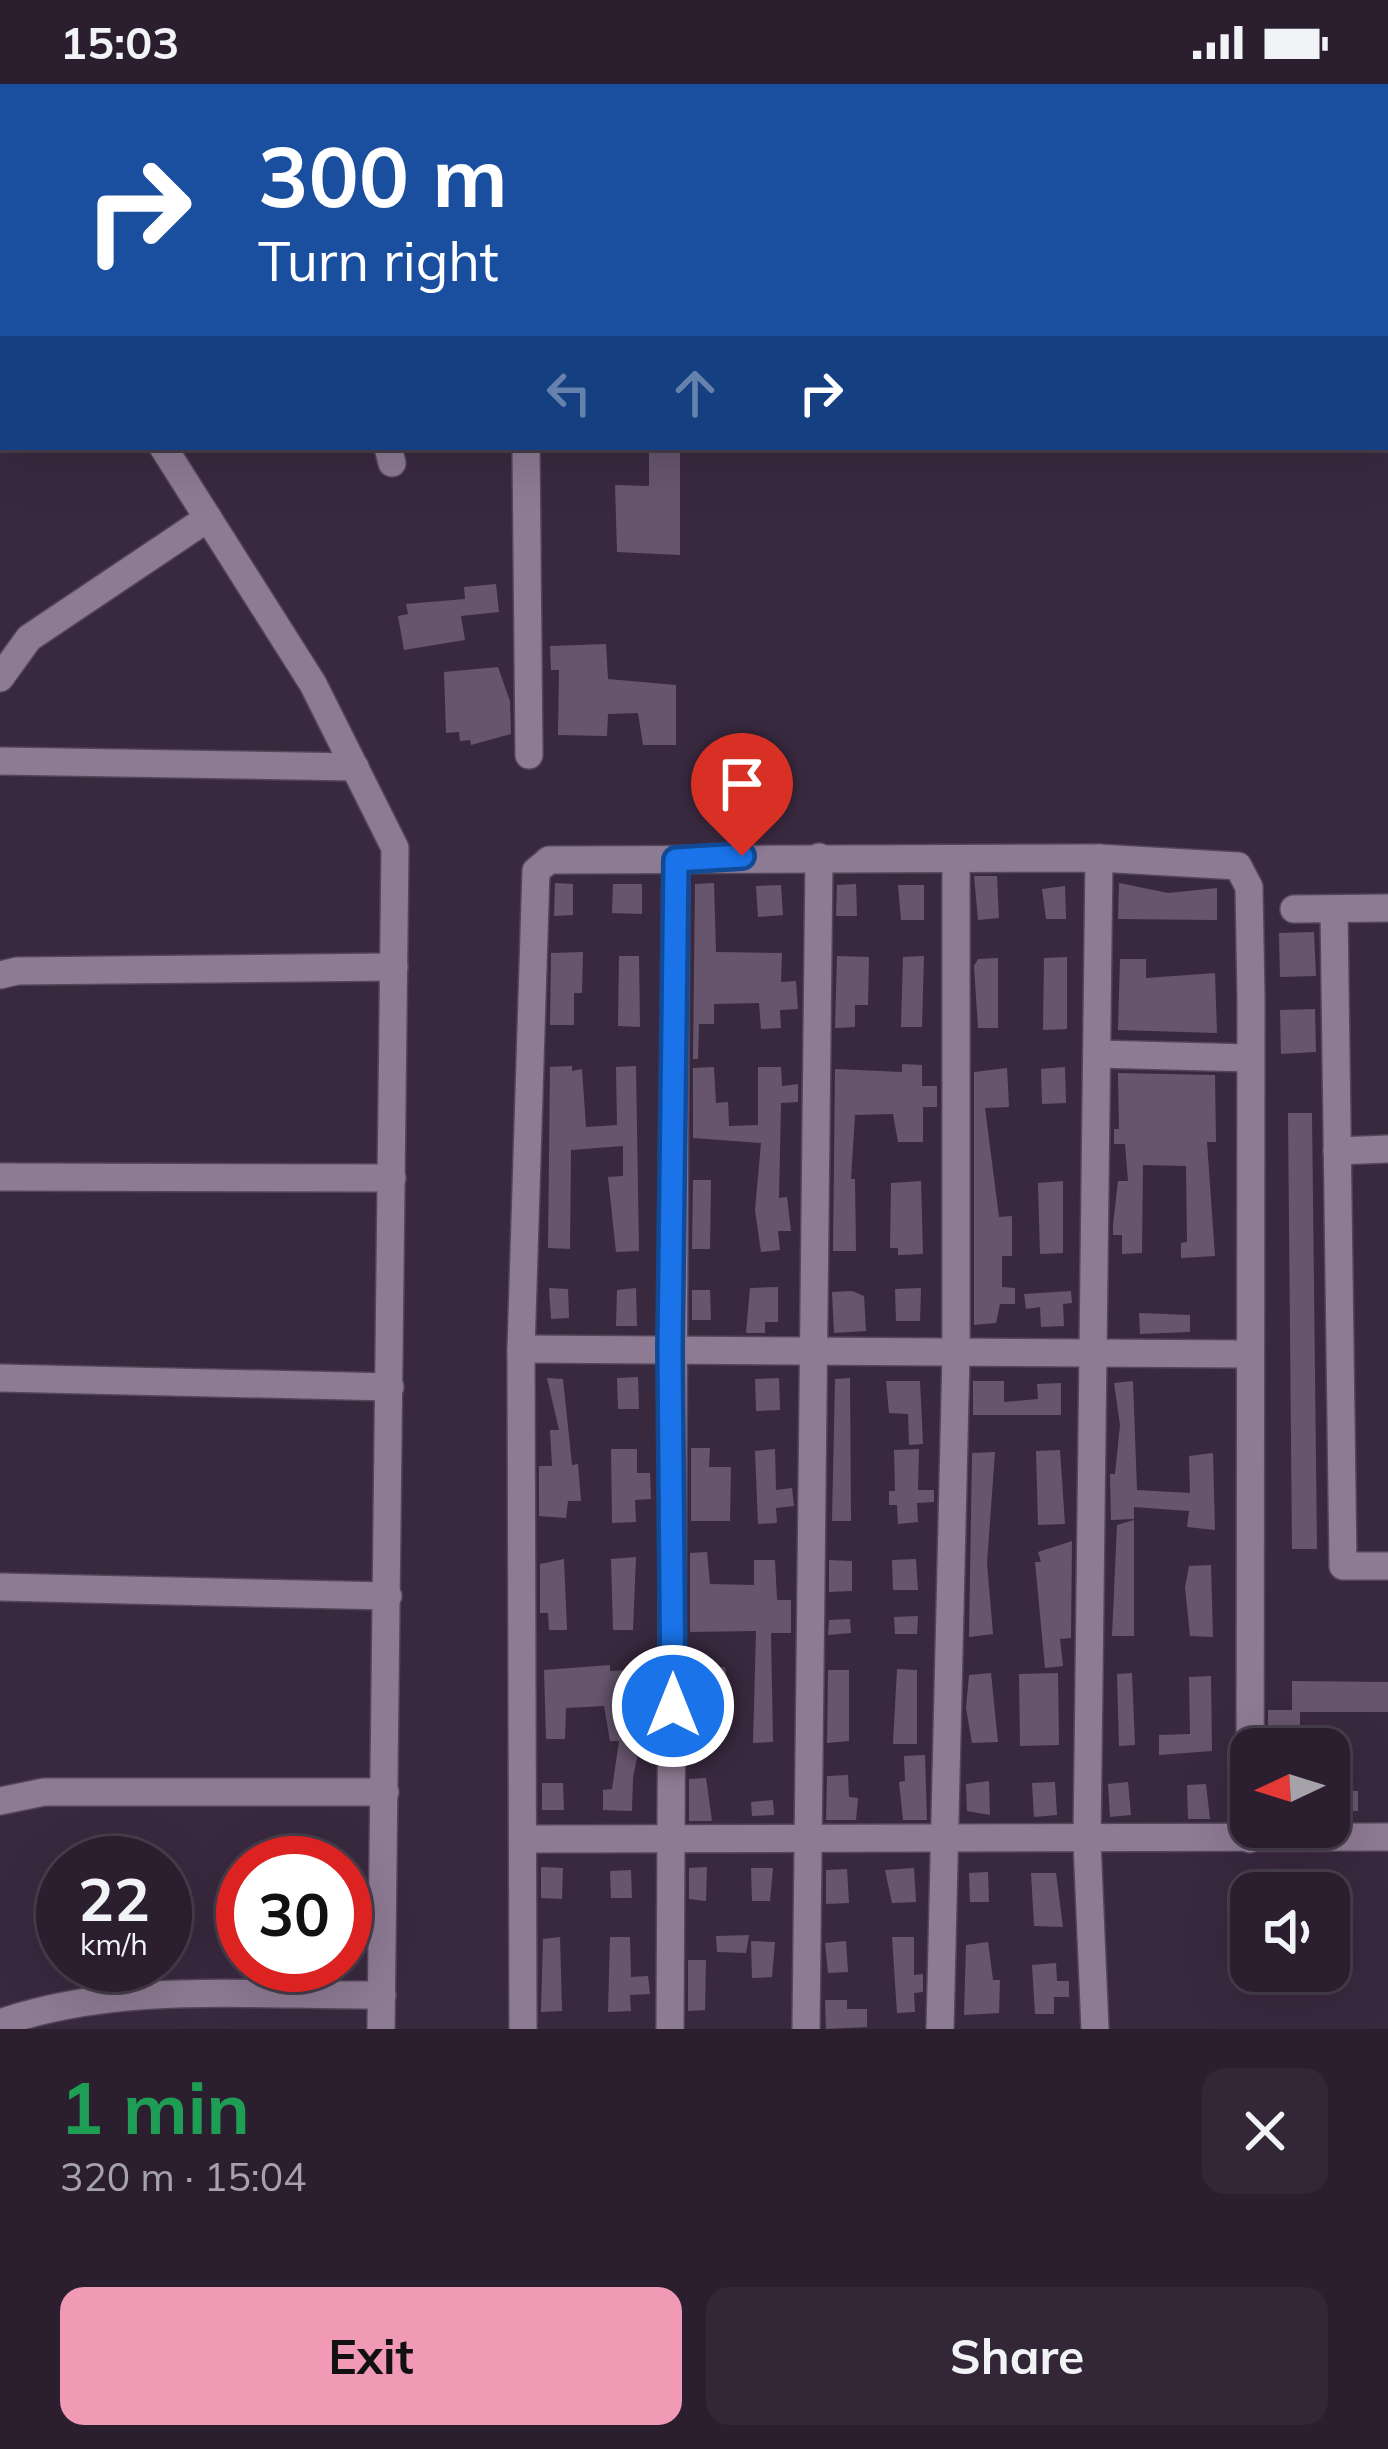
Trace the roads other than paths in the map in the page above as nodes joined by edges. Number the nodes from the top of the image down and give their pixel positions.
1 (166, 450) edge
2 (526, 450) edge
3 (208, 518) junction
4 (0, 678) edge
5 (529, 755) dead end
6 (0, 761) edge
7 (355, 767) junction
8 (819, 857) junction
9 (1099, 858) junction
10 (676, 860) junction
11 (956, 861) junction
12 (1388, 908) edge
13 (1294, 909) dead end
14 (1334, 909) junction
15 (394, 967) junction
16 (0, 975) edge
17 (1097, 1054) junction
18 (1249, 1058) junction
19 (1388, 1149) edge
20 (1337, 1150) junction
21 (0, 1177) edge
22 (392, 1178) junction
23 (670, 1348) junction
24 (521, 1349) junction
25 (1096, 1351) junction
26 (814, 1352) junction
27 (1248, 1354) junction
28 (956, 1355) junction
29 (0, 1378) edge
30 (390, 1387) junction
31 (1388, 1566) edge
32 (0, 1587) edge
33 (388, 1597) junction
34 (1250, 1728) edge
35 (386, 1792) junction
36 (0, 1802) edge
37 (1388, 1837) edge
38 (1350, 1838) edge
39 (524, 1839) junction
40 (1230, 1839) edge
41 (674, 1840) junction
42 (805, 1840) junction
43 (945, 1840) junction
44 (1087, 1842) junction
45 (382, 1995) junction
46 (0, 2023) edge
47 (381, 2029) edge
48 (523, 2029) edge
49 (670, 2029) edge
50 (806, 2029) edge
51 (940, 2029) edge
52 (1095, 2029) edge

1 - 3 street
2 - 5 street
3 - 4 street
3 - 7 street
6 - 7 street
7 - 15 street
8 - 10 street
8 - 11 street
8 - 26 street
9 - 11 street
9 - 17 street
9 - 18 street
10 - 23 street
10 - 24 street
11 - 28 street
12 - 14 street
13 - 14 street
14 - 20 street
15 - 16 street
15 - 22 street
17 - 18 street
17 - 25 street
18 - 27 street
19 - 20 street
20 - 31 street
21 - 22 street
22 - 30 street
23 - 24 street
23 - 26 street
23 - 41 street
24 - 39 street
25 - 27 street
25 - 28 street
25 - 44 street
26 - 28 street
26 - 42 street
27 - 34 street
28 - 43 street
29 - 30 street
30 - 33 street
32 - 33 street
33 - 35 street
35 - 36 street
35 - 45 street
37 - 38 street
39 - 41 street
39 - 48 street
40 - 44 street
41 - 42 street
41 - 49 street
42 - 43 street
42 - 50 street
43 - 44 street
43 - 51 street
44 - 52 street
45 - 46 street
45 - 47 street

